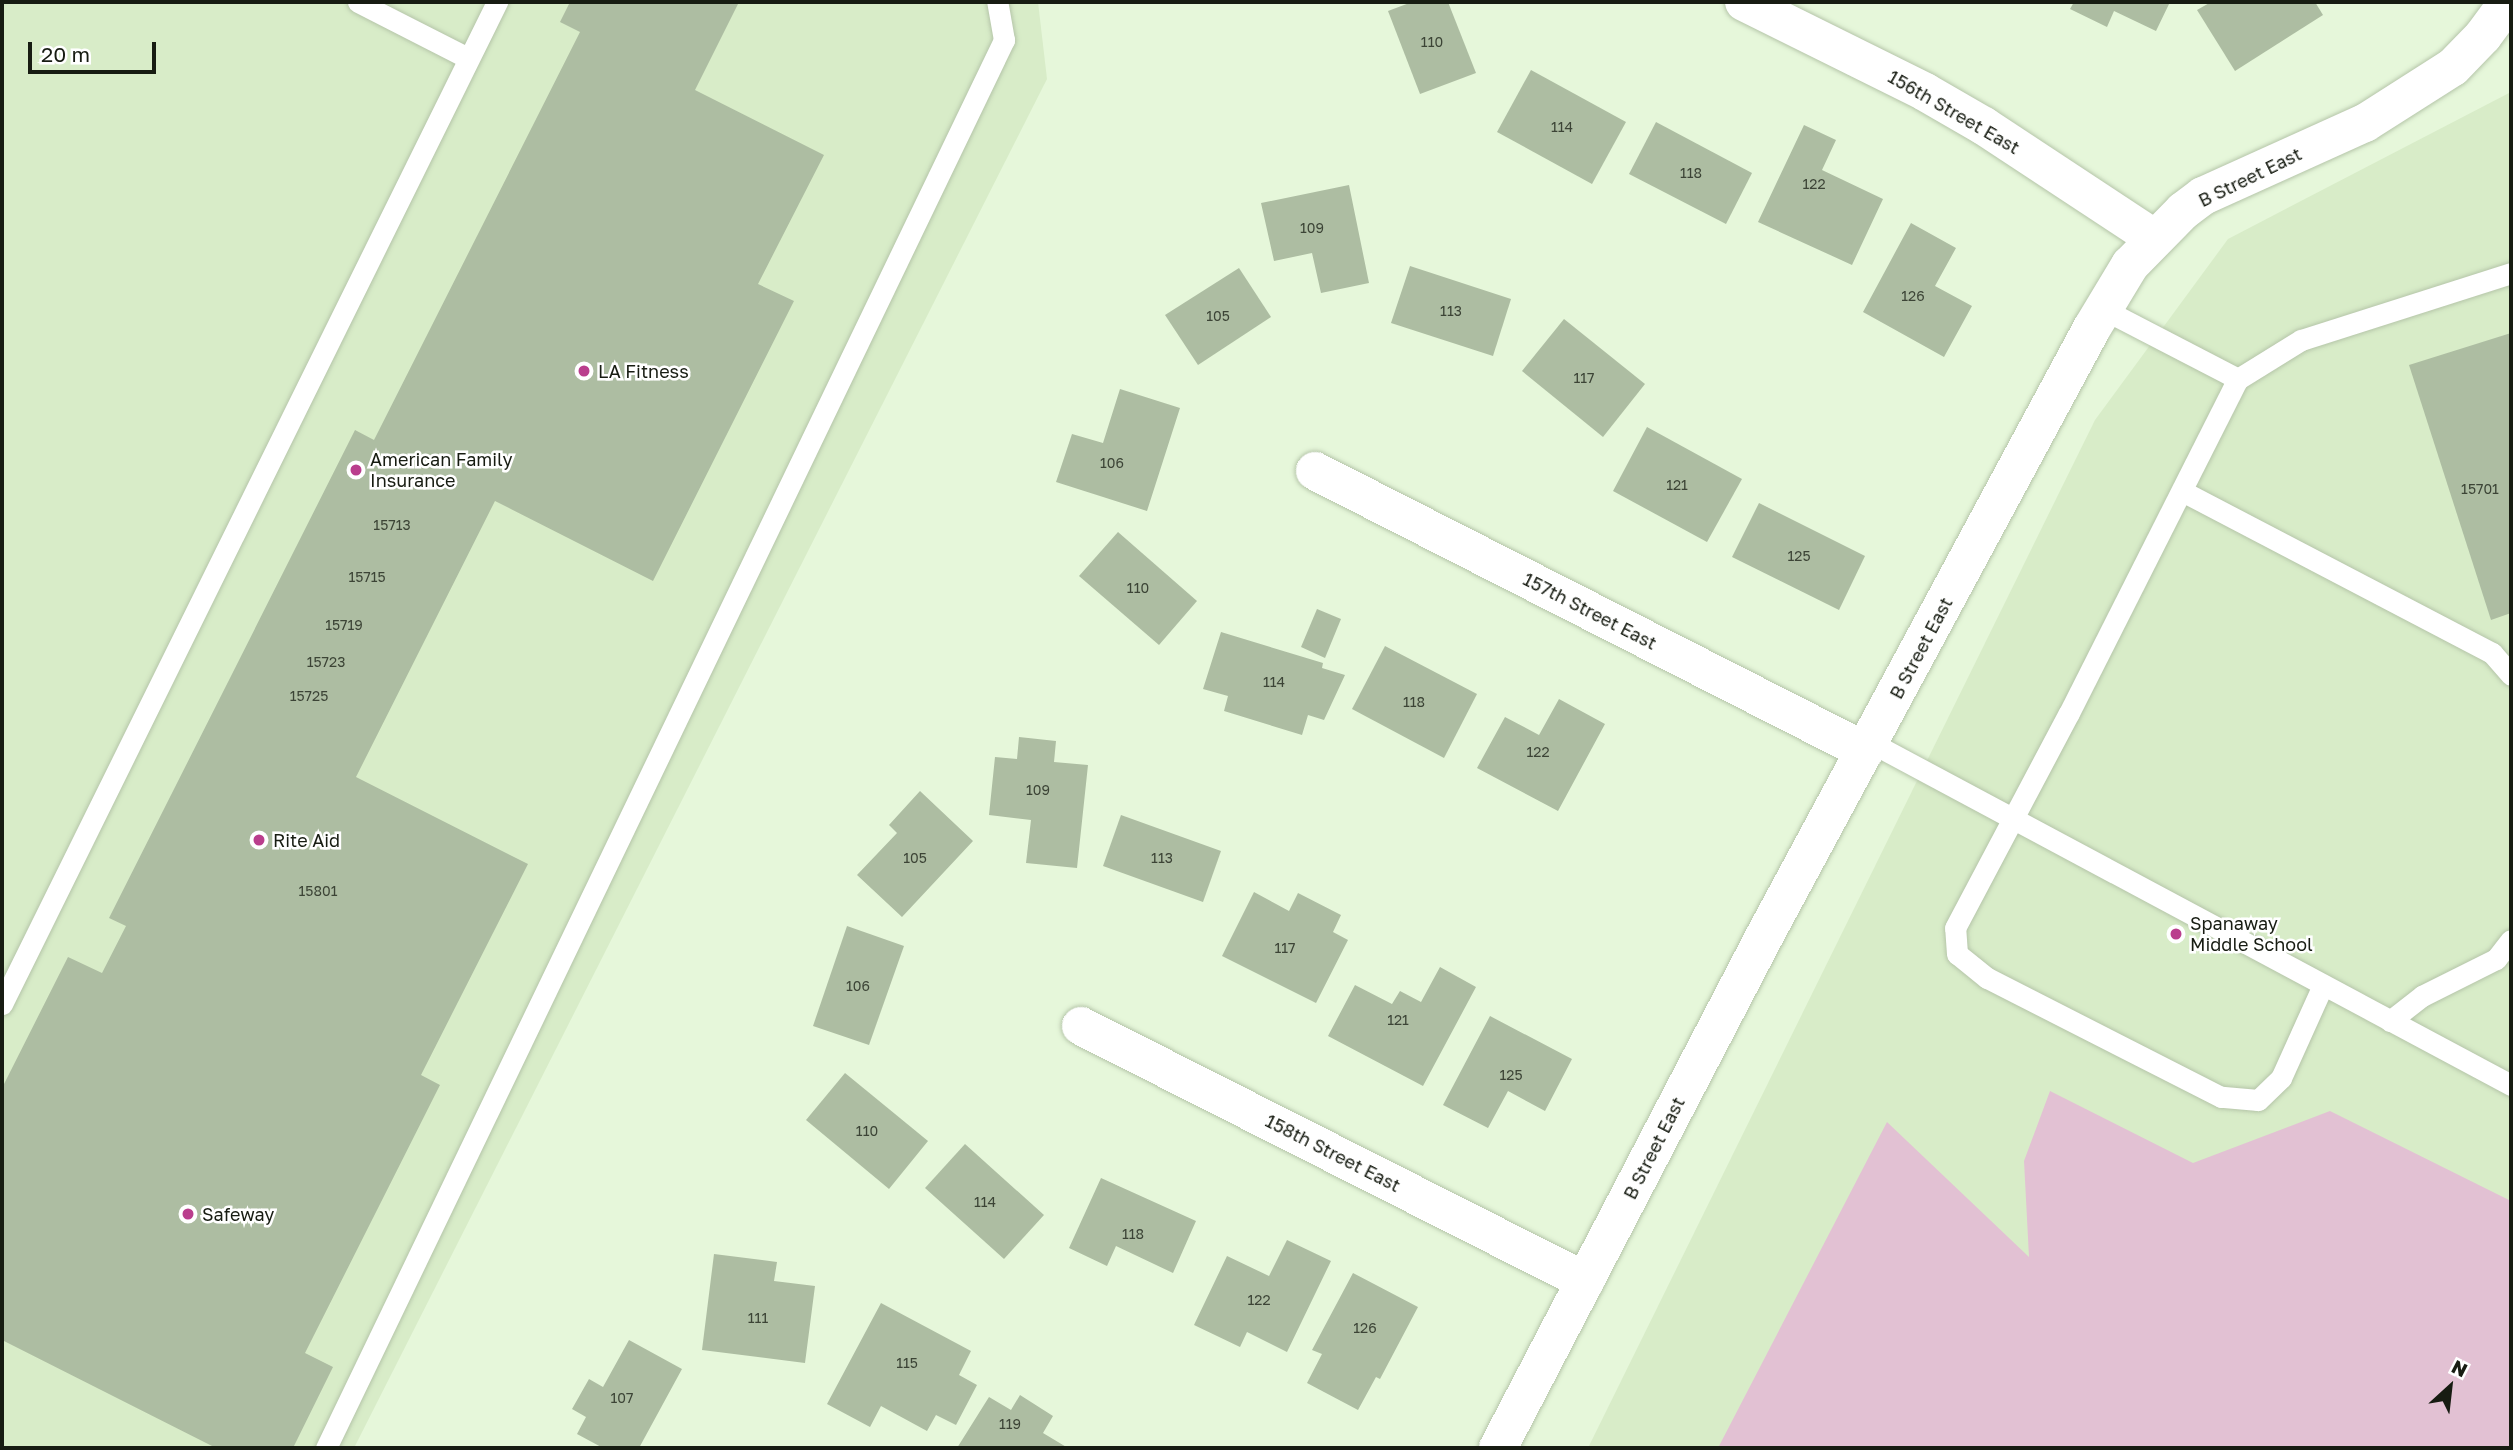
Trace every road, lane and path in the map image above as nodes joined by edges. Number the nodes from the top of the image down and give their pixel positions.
1 (358, 2) edge
2 (497, 2) edge
3 (997, 2) edge
4 (1744, 2) edge
5 (2507, 7) edge
6 (468, 58) junction
7 (2154, 238) junction
8 (2511, 273) edge
9 (2103, 309) junction
10 (2238, 379) junction
11 (1315, 471) dead end
12 (2182, 491) junction
13 (2511, 675) edge
14 (1867, 747) junction
15 (2013, 819) junction
16 (2511, 940) edge
17 (2322, 985) junction
18 (2, 1004) edge
19 (2390, 1021) junction
20 (1081, 1026) dead end
21 (2511, 1085) edge
22 (1585, 1281) junction
23 (326, 1448) edge
24 (1498, 1448) edge

1 - 6 lane
2 - 6 lane
3 - 23 lane
4 - 7 street, 156th Street East
5 - 7 street, B Street East
6 - 18 lane
7 - 9 street, B Street East
8 - 10 lane
9 - 10 lane
9 - 14 street, B Street East
10 - 12 lane
11 - 14 street, 157th Street East
12 - 13 lane
12 - 15 lane
14 - 15 lane
14 - 22 street, B Street East
15 - 17 lane
15 - 17 lane
16 - 19 lane
17 - 19 lane
19 - 21 lane
20 - 22 street, 158th Street East
22 - 24 street, B Street East

